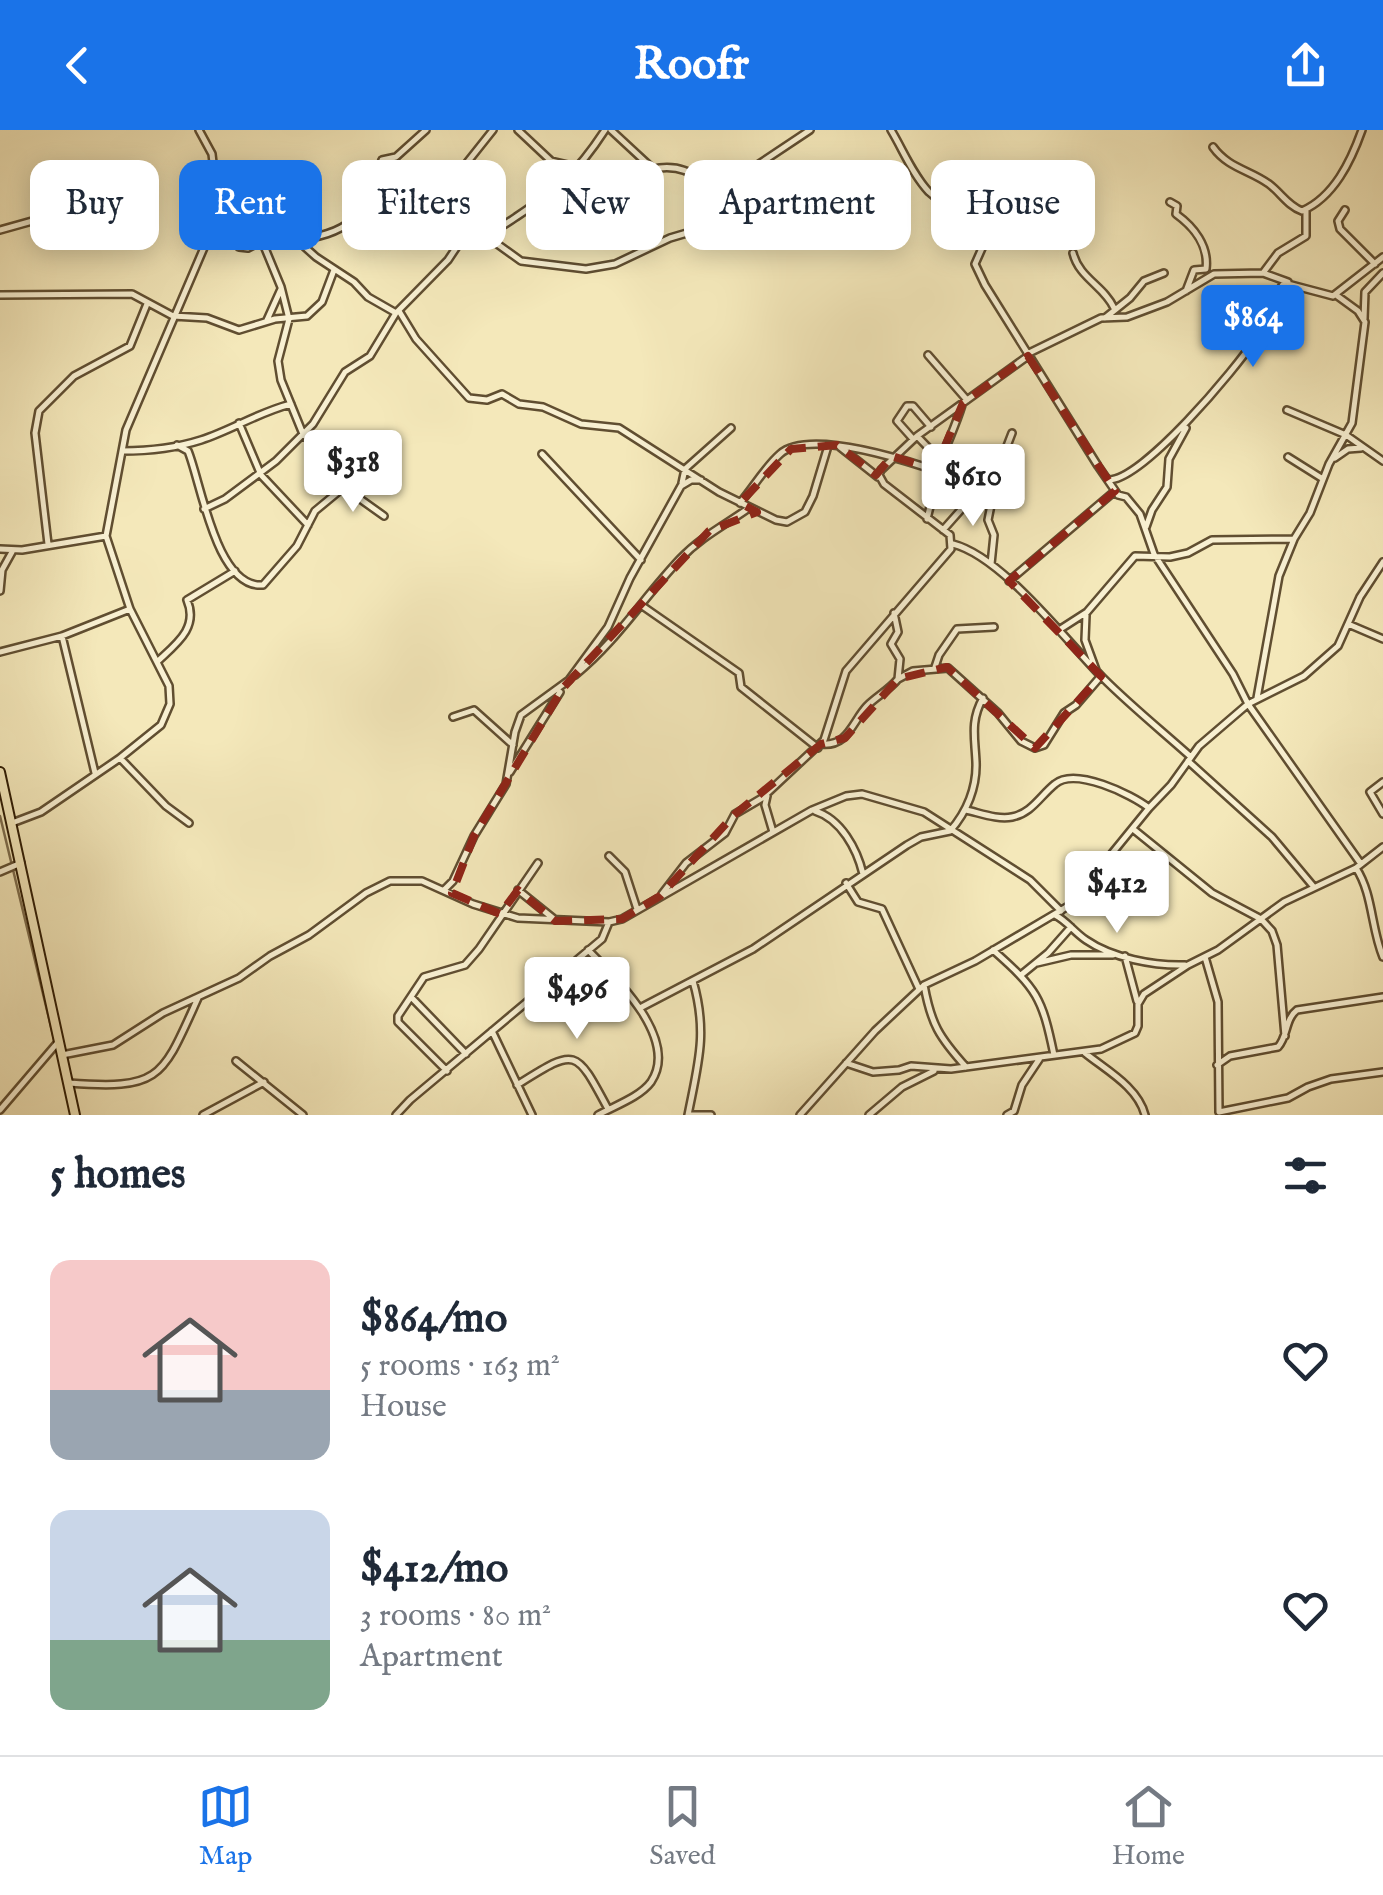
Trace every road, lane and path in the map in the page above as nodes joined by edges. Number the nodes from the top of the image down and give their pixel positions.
1 (198, 130) edge
2 (426, 130) edge
3 (493, 130) edge
4 (518, 130) edge
5 (608, 130) edge
6 (810, 130) edge
7 (891, 130) edge
8 (1362, 130) edge
9 (1213, 147) dead end
10 (213, 160) edge
11 (382, 160) edge
12 (469, 160) edge
13 (550, 160) edge
14 (584, 160) edge
15 (643, 160) edge
16 (765, 160) edge
17 (1170, 202) dead end
18 (1306, 210) junction
19 (1346, 210) dead end
20 (30, 222) edge
21 (0, 230) edge
22 (684, 234) edge
23 (202, 250) edge
24 (266, 250) edge
25 (310, 250) edge
26 (455, 250) edge
27 (505, 250) edge
28 (1073, 253) dead end
29 (1380, 261) edge
30 (334, 270) junction
31 (1164, 273) dead end
32 (1383, 273) edge
33 (1264, 274) junction
34 (1288, 282) junction
35 (281, 286) junction
36 (1186, 291) junction
37 (0, 294) edge
38 (1336, 296) junction
39 (148, 304) junction
40 (1114, 308) junction
41 (398, 312) junction
42 (174, 316) junction
43 (1105, 318) junction
44 (1364, 318) junction
45 (290, 319) junction
46 (266, 322) junction
47 (1028, 355) junction
48 (928, 356) dead end
49 (965, 402) junction
50 (291, 404) junction
51 (1286, 410) dead end
52 (1189, 420) junction
53 (238, 424) junction
54 (930, 427) junction
55 (731, 428) dead end
56 (1012, 433) dead end
57 (303, 434) junction
58 (1346, 435) junction
59 (915, 437) junction
60 (177, 444) junction
61 (837, 445) junction
62 (828, 446) junction
63 (1362, 448) junction
64 (122, 451) junction
65 (542, 454) dead end
66 (892, 456) junction
67 (1288, 457) dead end
68 (941, 461) junction
69 (1383, 461) edge
70 (1329, 464) junction
71 (884, 466) junction
72 (866, 467) junction
73 (685, 469) junction
74 (261, 474) junction
75 (880, 478) junction
76 (702, 480) junction
77 (1108, 480) junction
78 (1323, 480) junction
79 (342, 486) junction
80 (681, 486) junction
81 (1116, 491) junction
82 (992, 500) junction
83 (740, 503) junction
84 (749, 508) junction
85 (204, 509) junction
86 (384, 516) dead end
87 (927, 520) junction
88 (308, 525) junction
89 (943, 530) junction
90 (1145, 530) junction
91 (106, 536) junction
92 (1294, 538) junction
93 (48, 544) junction
94 (953, 544) junction
95 (0, 549) edge
96 (13, 550) junction
97 (1154, 554) junction
98 (641, 560) junction
99 (1383, 562) edge
100 (991, 564) junction
101 (236, 570) junction
102 (1380, 572) edge
103 (1009, 582) junction
104 (0, 591) edge
105 (642, 605) junction
106 (130, 610) junction
107 (894, 612) junction
108 (1087, 612) junction
109 (1348, 624) junction
110 (994, 627) dead end
111 (1058, 630) junction
112 (62, 636) junction
113 (1383, 639) edge
114 (0, 652) edge
115 (157, 662) junction
116 (935, 667) junction
117 (1099, 673) junction
118 (898, 679) junction
119 (569, 680) junction
120 (562, 688) junction
121 (983, 698) junction
122 (1256, 698) junction
123 (1248, 704) junction
124 (453, 717) dead end
125 (513, 746) junction
126 (819, 746) junction
127 (120, 758) junction
128 (1190, 759) junction
129 (94, 764) junction
130 (102, 768) junction
131 (95, 773) junction
132 (0, 774) edge
133 (508, 774) junction
134 (1383, 782) edge
135 (767, 794) junction
136 (1149, 808) junction
137 (812, 810) junction
138 (966, 810) junction
139 (1383, 814) edge
140 (12, 823) junction
141 (190, 823) dead end
142 (1133, 829) junction
143 (950, 830) junction
144 (773, 832) junction
145 (1383, 847) edge
146 (609, 856) dead end
147 (538, 862) dead end
148 (21, 863) junction
149 (1358, 866) junction
150 (0, 872) edge
151 (863, 874) junction
152 (453, 881) junction
153 (846, 883) junction
154 (1313, 886) junction
155 (444, 890) junction
156 (518, 890) junction
157 (452, 893) junction
158 (660, 896) junction
159 (637, 910) junction
160 (1060, 911) junction
161 (500, 914) junction
162 (1052, 914) junction
163 (1261, 919) junction
164 (555, 920) junction
165 (609, 922) junction
166 (1070, 927) junction
167 (588, 950) junction
168 (993, 950) junction
169 (1122, 955) junction
170 (1205, 957) junction
171 (1383, 957) edge
172 (1037, 963) junction
173 (1188, 965) junction
174 (1021, 975) junction
175 (693, 981) junction
176 (921, 987) junction
177 (199, 995) junction
178 (1383, 997) edge
179 (412, 998) junction
180 (1138, 1004) junction
181 (640, 1008) junction
182 (492, 1031) junction
183 (1285, 1036) junction
184 (59, 1041) junction
185 (1217, 1046) junction
186 (1085, 1053) junction
187 (466, 1054) junction
188 (62, 1055) junction
189 (1054, 1055) junction
190 (1042, 1056) junction
191 (1230, 1056) junction
192 (236, 1062) dead end
193 (846, 1063) junction
194 (1217, 1065) junction
195 (966, 1066) junction
196 (937, 1070) junction
197 (447, 1071) junction
198 (1383, 1072) edge
199 (264, 1082) junction
200 (69, 1083) junction
201 (516, 1085) junction
202 (608, 1109) junction
203 (0, 1110) edge
204 (699, 1114) edge
205 (1219, 1114) edge
206 (75, 1115) edge
207 (203, 1115) edge
208 (303, 1115) edge
209 (396, 1115) edge
210 (532, 1115) edge
211 (598, 1115) edge
212 (689, 1115) edge
213 (711, 1115) edge
214 (800, 1115) edge
215 (870, 1115) edge
216 (1007, 1115) edge
217 (1144, 1115) edge

1 - 10 street
2 - 11 street
3 - 12 street
4 - 13 street
5 - 14 street
5 - 15 street
6 - 16 street
7 - 47 street
8 - 18 street
9 - 18 street
17 - 36 street
18 - 33 street
19 - 29 street
20 - 21 street
22 - 27 street
23 - 42 street
24 - 35 street
25 - 30 street
26 - 41 street
28 - 40 street
29 - 38 street
30 - 41 street
30 - 45 street
31 - 40 street
32 - 44 street
33 - 34 street
33 - 36 street
34 - 38 street
34 - 52 street
35 - 45 street
35 - 46 street
36 - 43 street
37 - 39 street
38 - 44 street
39 - 42 street
39 - 93 street
40 - 43 street
41 - 57 street
41 - 73 street
42 - 46 street
42 - 64 street
43 - 47 street
44 - 58 street
45 - 46 street
45 - 50 street
47 - 49 street
47 - 77 street
48 - 49 street
49 - 54 street
49 - 68 street
50 - 53 street
50 - 57 street
51 - 58 street
52 - 77 street
52 - 90 street
53 - 60 street
53 - 74 street
54 - 59 street
54 - 59 street
55 - 73 street
56 - 82 street
57 - 74 street
57 - 79 street
58 - 63 street
58 - 70 street
59 - 66 street
59 - 68 street
60 - 64 street
60 - 85 street
61 - 62 street
61 - 66 street
61 - 72 street
62 - 83 street
62 - 84 street
63 - 69 street
63 - 70 street
64 - 91 street
65 - 98 street
66 - 68 street
66 - 71 street
67 - 78 street
68 - 87 street
70 - 78 street
71 - 72 street
71 - 75 street
72 - 75 street
73 - 76 street
73 - 80 street
74 - 85 street
74 - 88 street
75 - 87 street
76 - 80 street
76 - 83 street
77 - 81 street
78 - 92 street
79 - 86 street
79 - 88 street
80 - 98 street
81 - 90 street
81 - 103 street
82 - 89 street
82 - 100 street
83 - 84 street
84 - 105 street
85 - 101 street
87 - 89 street
88 - 101 street
89 - 94 street
90 - 97 street
91 - 93 street
91 - 106 street
92 - 97 street
92 - 122 street
93 - 96 street
94 - 100 street
94 - 107 street
95 - 96 street
96 - 104 street
97 - 108 street
97 - 123 street
98 - 119 street
99 - 102 street
100 - 103 street
101 - 115 street
102 - 109 street
103 - 111 street
105 - 119 street
105 - 126 street
106 - 112 street
106 - 115 street
107 - 118 street
107 - 126 street
108 - 111 street
108 - 117 street
109 - 113 street
109 - 122 street
110 - 116 street
111 - 117 street
112 - 114 street
112 - 129 street
115 - 127 street
116 - 118 street
116 - 121 street
117 - 121 street
117 - 128 street
118 - 126 street
119 - 120 street
120 - 125 street
120 - 133 street
121 - 138 street
122 - 123 street
123 - 128 street
123 - 149 street
124 - 125 street
125 - 133 street
126 - 135 street
127 - 130 street
127 - 141 street
128 - 136 street
128 - 154 street
129 - 130 street
129 - 131 street
130 - 131 street
131 - 140 street
132 - 140 main road
133 - 152 street
134 - 139 street
135 - 144 street
135 - 158 street
136 - 138 street
136 - 142 street
137 - 143 street
137 - 144 street
137 - 151 street
138 - 143 street
140 - 148 main road
142 - 160 street
142 - 163 street
143 - 151 street
143 - 160 street
144 - 158 street
145 - 149 street
146 - 159 street
147 - 156 street
148 - 150 street
148 - 184 main road
149 - 154 street
149 - 171 street
151 - 153 street
152 - 155 street
152 - 157 street
153 - 175 street
153 - 176 street
154 - 163 street
155 - 157 street
155 - 177 street
156 - 161 street
156 - 164 street
157 - 161 street
158 - 159 street
159 - 165 street
160 - 162 street
161 - 164 street
161 - 179 street
162 - 166 street
162 - 168 street
163 - 170 street
163 - 183 street
164 - 165 street
165 - 167 street
166 - 169 street
166 - 172 street
167 - 181 street
167 - 182 street
168 - 174 street
168 - 176 street
169 - 172 street
169 - 173 street
169 - 180 street
170 - 173 street
170 - 185 street
172 - 174 street
173 - 180 street
174 - 189 street
175 - 181 street
175 - 212 street
176 - 193 street
176 - 195 street
177 - 188 street
177 - 200 street
178 - 183 street
179 - 187 street
179 - 197 street
180 - 186 street
181 - 202 street
182 - 187 street
182 - 201 street
183 - 191 street
184 - 188 main road
184 - 203 street
185 - 191 street
185 - 194 street
186 - 189 street
186 - 217 street
187 - 197 street
188 - 200 main road
189 - 190 street
190 - 195 street
190 - 216 street
191 - 194 street
192 - 199 street
193 - 196 street
193 - 214 street
194 - 205 street
195 - 196 street
196 - 215 street
197 - 209 street
198 - 205 street
199 - 207 street
199 - 208 street
200 - 206 main road
201 - 202 street
201 - 210 street
202 - 211 street
204 - 212 street
204 - 213 street

